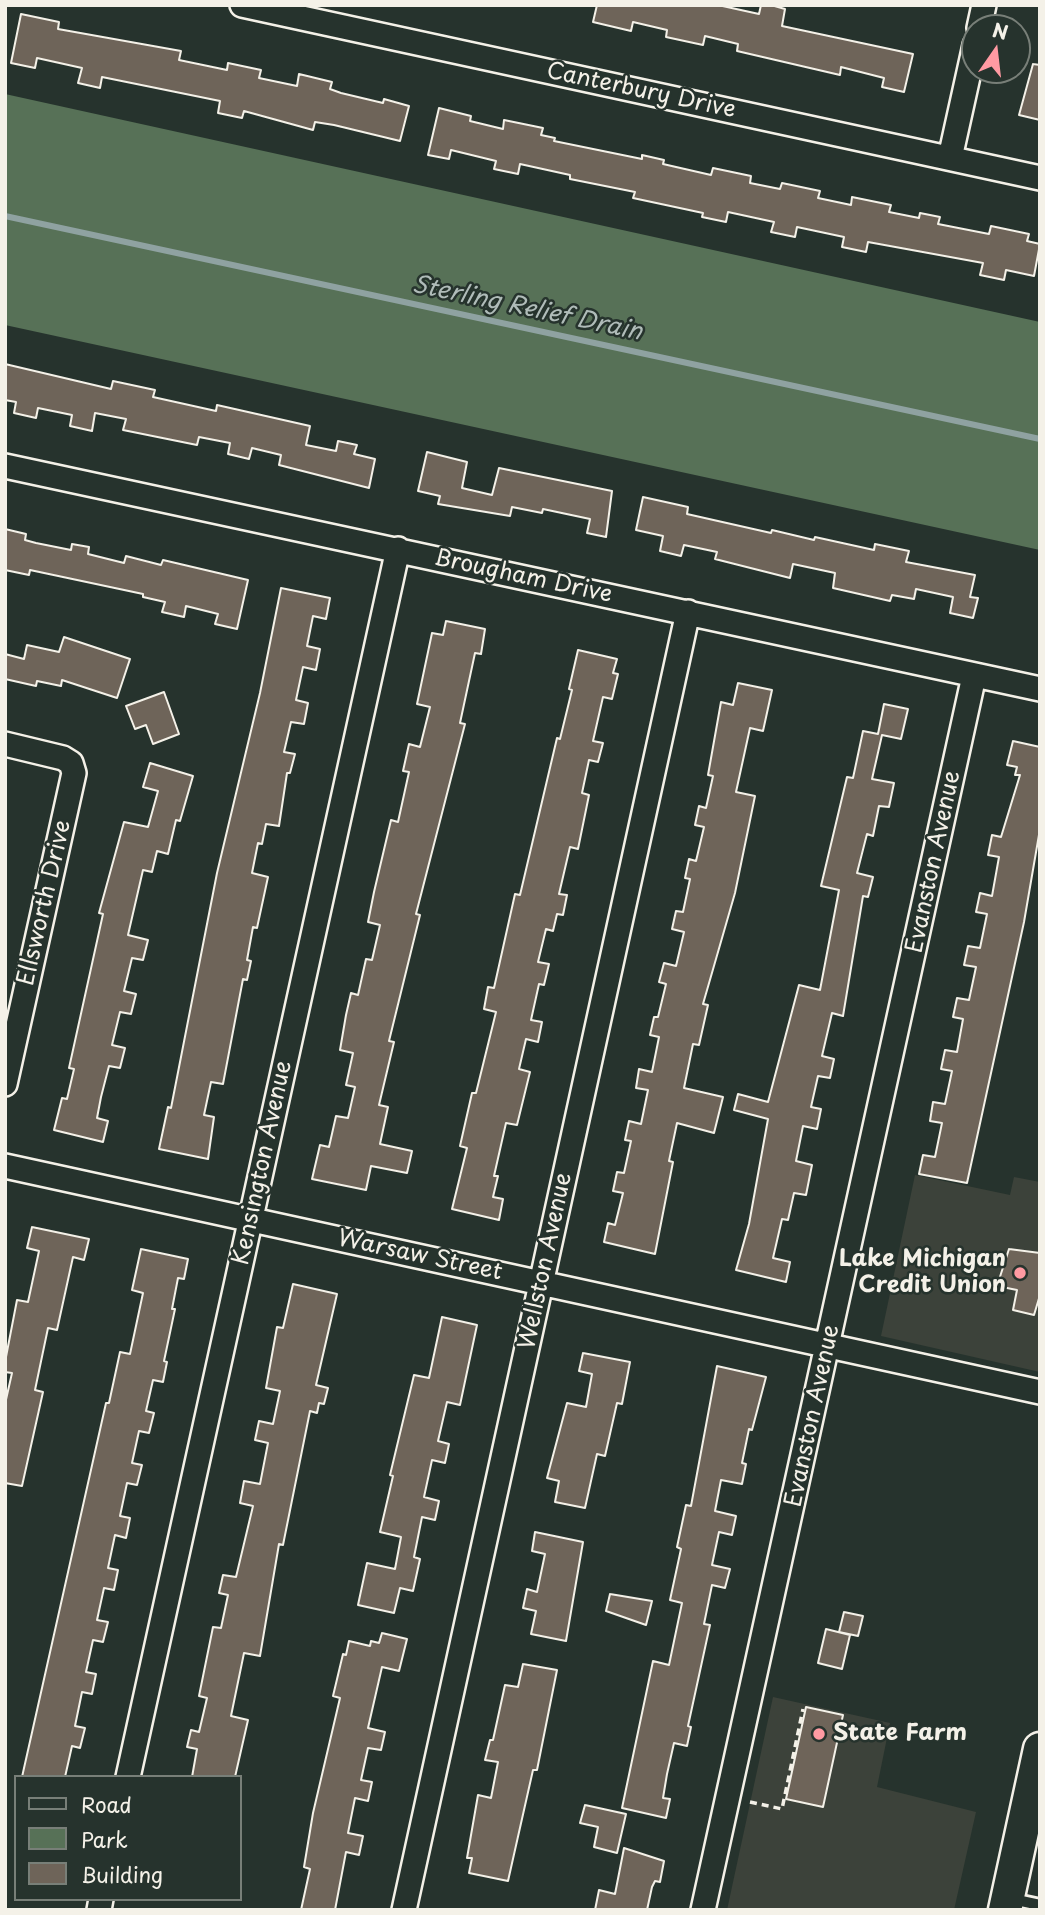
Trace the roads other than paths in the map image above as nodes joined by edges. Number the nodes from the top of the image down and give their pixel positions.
1 (242, 5) edge
2 (966, 84) edge
3 (950, 158) junction
4 (1040, 178) edge
5 (5, 466) edge
6 (398, 549) junction
7 (688, 612) junction
8 (974, 676) junction
9 (1040, 690) edge
10 (5, 744) edge
11 (5, 1084) edge
12 (5, 1166) edge
13 (250, 1220) junction
14 (541, 1282) junction
15 (828, 1345) junction
16 (1040, 1392) edge
17 (1040, 1749) edge
18 (128, 1775) edge
19 (1006, 1904) edge
20 (1040, 1905) edge
21 (404, 1910) edge
22 (703, 1910) edge

1 - 3 street, Canterbury Drive
2 - 3 street
3 - 4 street, Canterbury Drive
5 - 6 street, Brougham Drive
6 - 7 street, Brougham Drive
6 - 13 street, Kensington Avenue
7 - 8 street, Brougham Drive
7 - 14 street, Wellston Avenue
8 - 9 street, Brougham Drive
8 - 15 street, Evanston Avenue
10 - 11 street, Ellsworth Drive
12 - 13 street, Warsaw Street
13 - 14 street, Warsaw Street
13 - 18 street, Kensington Avenue
14 - 15 street, Warsaw Street
14 - 21 street, Wellston Avenue
15 - 16 street, Warsaw Street
15 - 22 street, Evanston Avenue
17 - 19 street
19 - 20 lane

